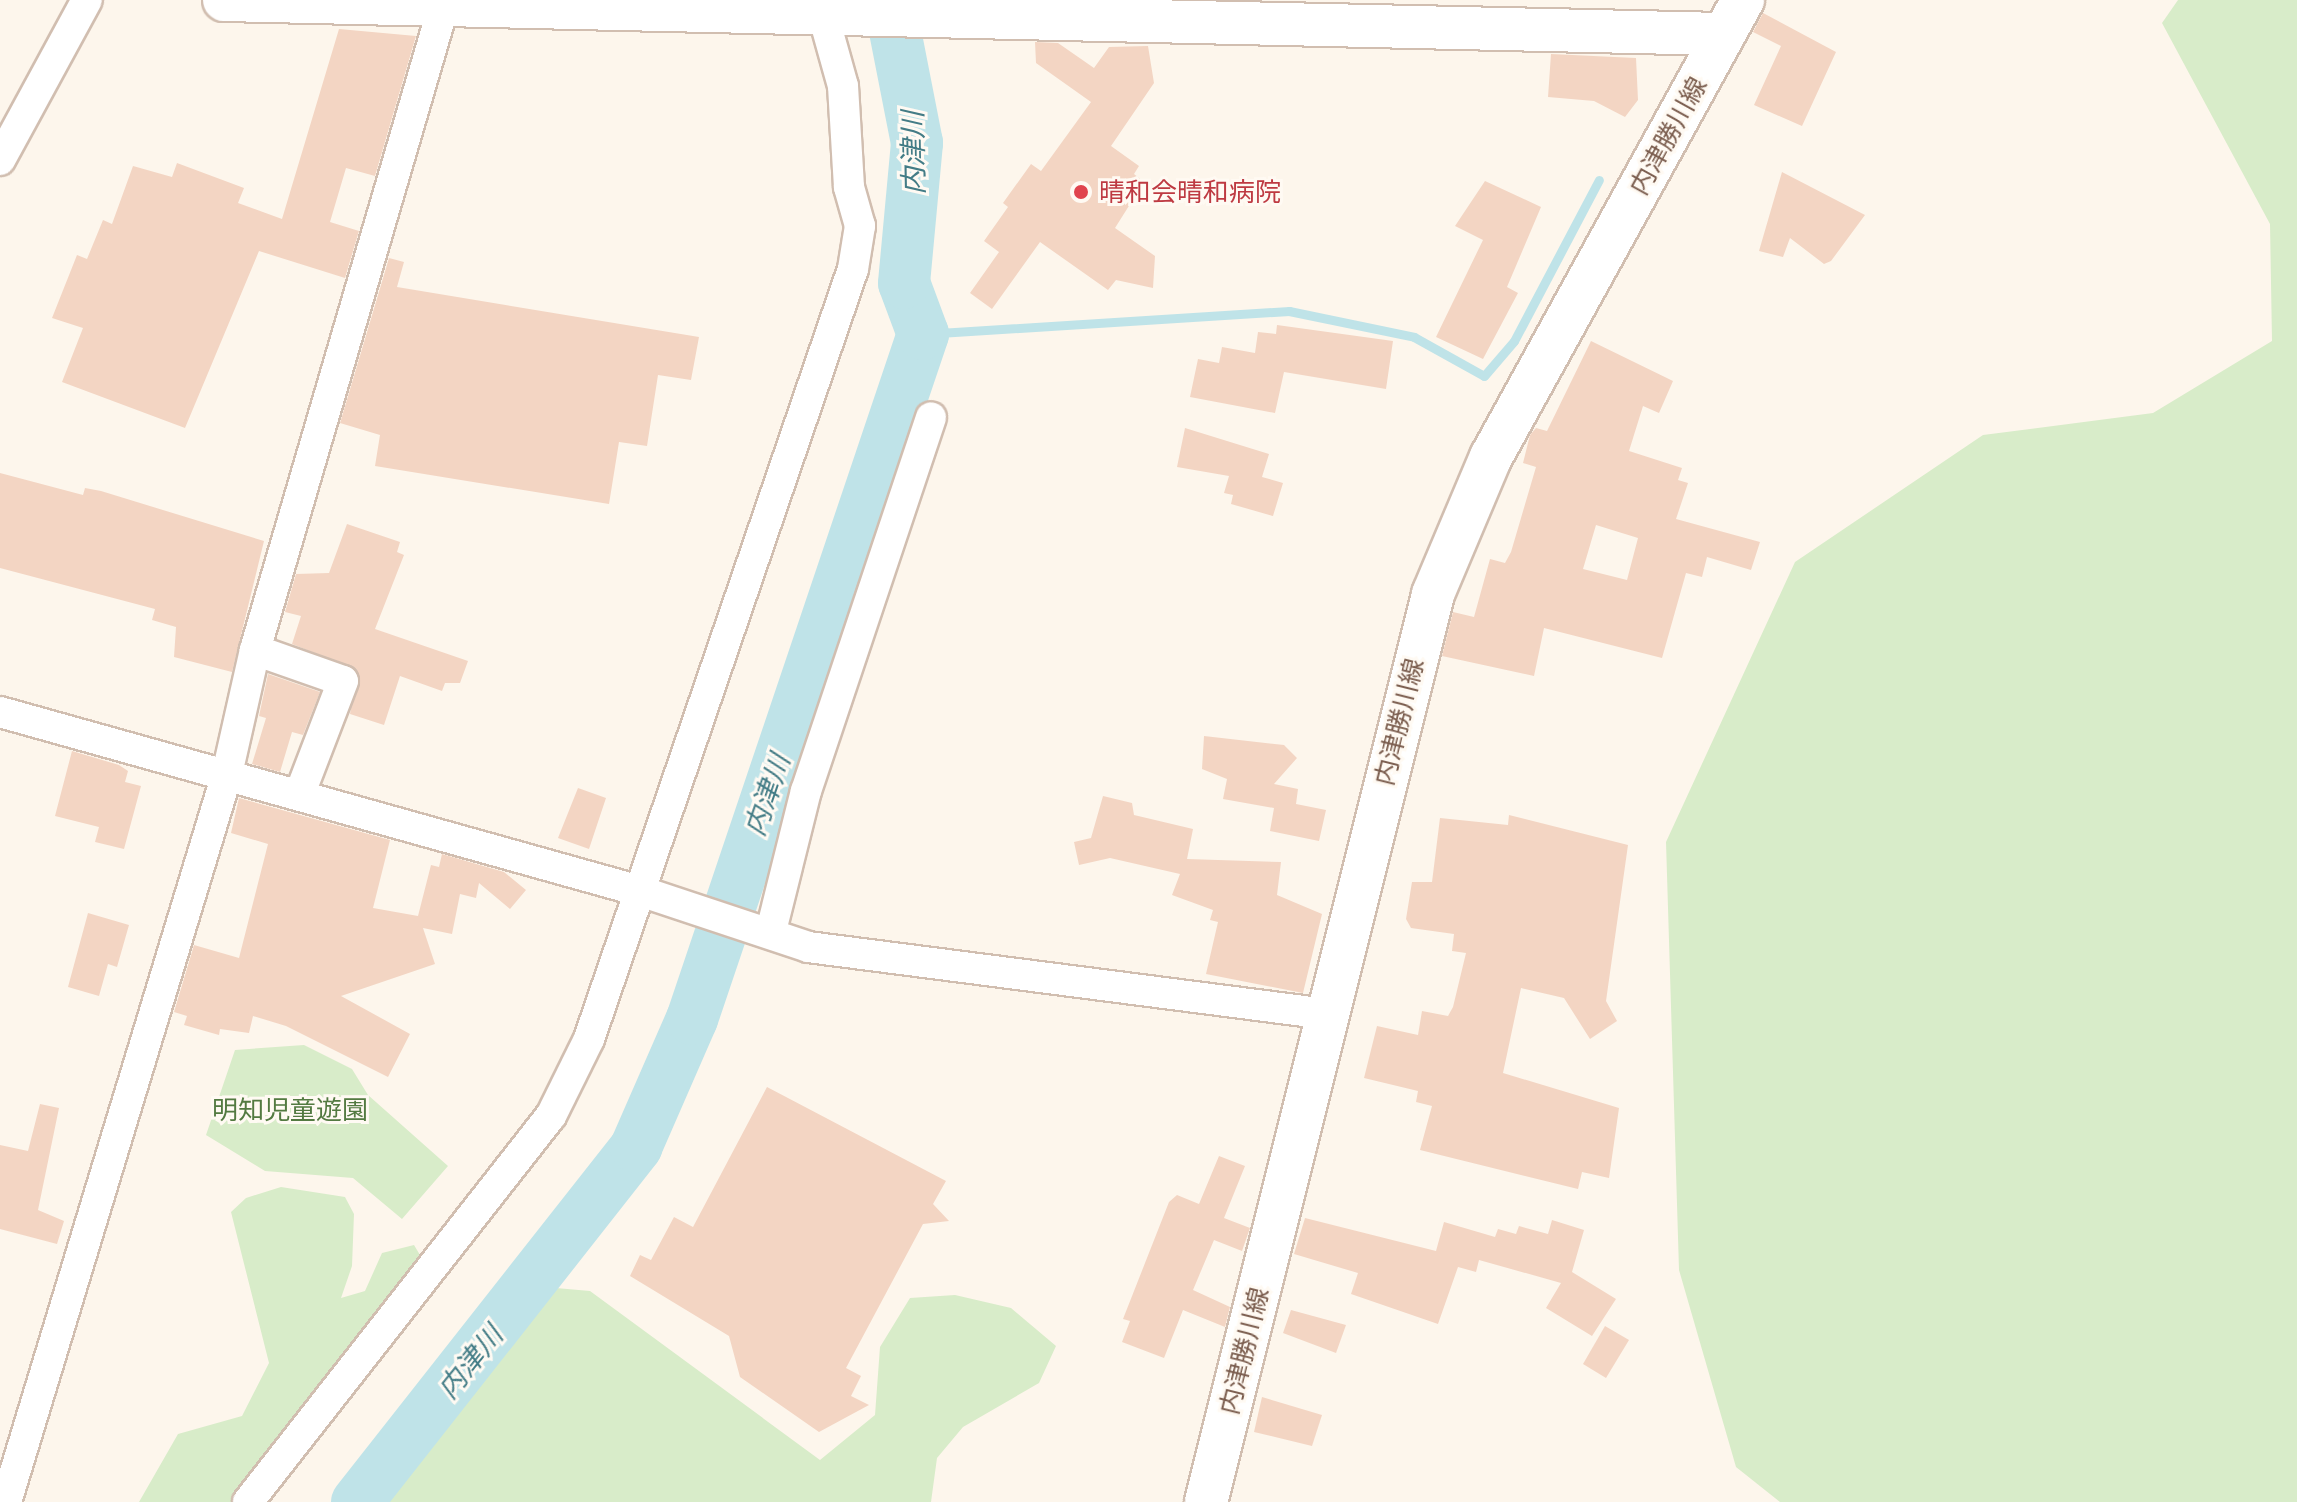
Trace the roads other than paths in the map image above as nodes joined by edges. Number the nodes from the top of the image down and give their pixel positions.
1 (87, 0) edge
2 (224, 0) edge
3 (822, 7) edge
4 (443, 8) junction
5 (956, 8) edge
6 (1379, 13) edge
7 (1734, 17) edge
8 (0, 160) edge
9 (931, 417) dead end
10 (255, 650) junction
11 (0, 712) edge
12 (227, 774) junction
13 (300, 793) junction
14 (640, 891) junction
15 (771, 931) junction
16 (1327, 1014) junction
17 (6, 1502) edge
18 (248, 1502) edge
19 (1206, 1502) edge

1 - 8 street
2 - 4 main road
3 - 4 main road
3 - 5 main road
3 - 14 street
4 - 10 street
5 - 6 main road
6 - 7 main road
7 - 16 main road, 内津勝川線
9 - 15 street
10 - 12 street
10 - 13 street
11 - 12 street
12 - 13 street
12 - 17 street
13 - 14 street
14 - 15 street
14 - 18 street
15 - 16 street
16 - 19 main road, 内津勝川線

